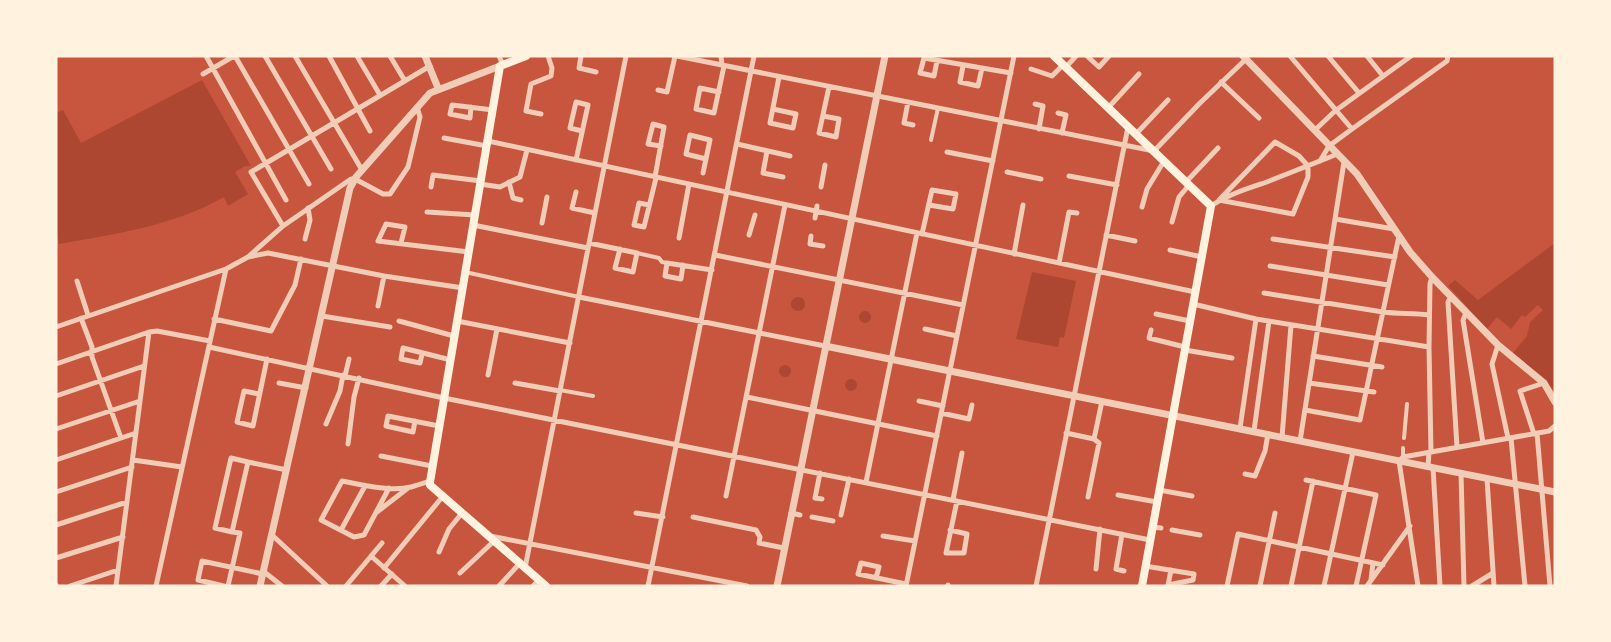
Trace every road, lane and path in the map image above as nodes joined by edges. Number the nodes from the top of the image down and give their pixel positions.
1 (206, 56) edge
2 (235, 56) edge
3 (265, 56) edge
4 (295, 56) edge
5 (329, 56) edge
6 (357, 56) edge
7 (390, 56) edge
8 (425, 56) edge
9 (499, 56) edge
10 (526, 56) edge
11 (548, 56) edge
12 (581, 56) edge
13 (626, 56) edge
14 (676, 56) edge
15 (721, 56) edge
16 (754, 56) edge
17 (885, 56) edge
18 (1014, 56) edge
19 (1054, 56) edge
20 (1076, 56) edge
21 (1087, 56) edge
22 (1109, 56) edge
23 (1290, 56) edge
24 (1328, 56) edge
25 (1367, 56) edge
26 (1448, 56) edge
27 (1410, 57) edge
28 (1244, 58) edge
29 (937, 61) junction
30 (501, 65) junction
31 (723, 65) junction
32 (430, 66) junction
33 (963, 66) junction
34 (1064, 66) junction
35 (213, 68) junction
36 (982, 68) junction
37 (1031, 69) dead end
38 (751, 71) junction
39 (596, 72) dead end
40 (1011, 73) junction
41 (204, 74) dead end
42 (1139, 74) dead end
43 (1383, 76) junction
44 (779, 77) junction
45 (405, 81) junction
46 (1221, 82) junction
47 (830, 87) junction
48 (438, 88) junction
49 (658, 90) dead end
50 (719, 92) junction
51 (1359, 93) junction
52 (380, 96) junction
53 (877, 96) junction
54 (1168, 100) dead end
55 (908, 102) junction
56 (1035, 104) dead end
57 (417, 107) junction
58 (471, 107) junction
59 (938, 108) junction
60 (1108, 108) junction
61 (357, 109) junction
62 (773, 109) junction
63 (493, 110) junction
64 (1335, 111) junction
65 (1058, 113) dead end
66 (541, 114) dead end
67 (823, 116) junction
68 (1259, 118) dead end
69 (1001, 121) junction
70 (335, 122) junction
71 (913, 124) dead end
72 (1128, 127) junction
73 (1039, 129) junction
74 (1352, 129) junction
75 (1315, 130) junction
76 (370, 131) dead end
77 (582, 131) junction
78 (1062, 133) junction
79 (1136, 134) junction
80 (312, 136) junction
81 (444, 138) dead end
82 (931, 140) dead end
83 (487, 144) junction
84 (737, 144) junction
85 (661, 146) junction
86 (1125, 146) junction
87 (1330, 146) junction
88 (1218, 148) dead end
89 (289, 150) junction
90 (527, 150) junction
91 (767, 151) junction
92 (1154, 151) junction
93 (947, 152) dead end
94 (1337, 154) junction
95 (790, 156) dead end
96 (706, 159) junction
97 (576, 160) junction
98 (993, 161) junction
99 (1164, 161) junction
100 (1320, 161) junction
101 (1344, 162) junction
102 (266, 163) junction
103 (825, 165) dead end
104 (604, 166) junction
105 (1308, 166) junction
106 (331, 169) dead end
107 (362, 170) junction
108 (1008, 172) dead end
109 (703, 173) dead end
110 (1069, 176) dead end
111 (656, 177) junction
112 (783, 177) dead end
113 (355, 179) junction
114 (1041, 179) dead end
115 (481, 182) junction
116 (509, 182) junction
117 (309, 184) dead end
118 (689, 184) junction
119 (1117, 184) junction
120 (1188, 184) junction
121 (821, 187) dead end
122 (431, 188) dead end
123 (576, 192) dead end
124 (727, 192) junction
125 (547, 197) dead end
126 (759, 199) junction
127 (286, 200) dead end
128 (521, 200) dead end
129 (1219, 200) junction
130 (649, 205) junction
131 (785, 205) junction
132 (929, 205) junction
133 (1023, 205) dead end
134 (757, 206) dead end
135 (1211, 206) junction
136 (1142, 207) dead end
137 (308, 208) junction
138 (817, 209) junction
139 (427, 212) dead end
140 (596, 213) junction
141 (1077, 213) dead end
142 (755, 215) dead end
143 (815, 218) dead end
144 (852, 219) junction
145 (474, 220) junction
146 (1335, 220) junction
147 (1172, 222) dead end
148 (542, 223) dead end
149 (283, 226) junction
150 (1394, 229) junction
151 (920, 234) junction
152 (750, 235) dead end
153 (1106, 235) junction
154 (811, 236) dead end
155 (1399, 236) junction
156 (679, 238) dead end
157 (305, 239) dead end
158 (1273, 239) dead end
159 (1135, 241) dead end
160 (401, 243) junction
161 (589, 244) junction
162 (823, 246) dead end
163 (976, 246) junction
164 (1331, 248) junction
165 (620, 250) junction
166 (1170, 250) dead end
167 (465, 252) junction
168 (637, 253) junction
169 (1014, 254) junction
170 (715, 255) junction
171 (248, 257) junction
172 (1202, 257) junction
173 (1395, 257) junction
174 (302, 259) junction
175 (667, 262) junction
176 (1059, 264) junction
177 (333, 265) junction
178 (683, 265) junction
179 (771, 265) junction
180 (1270, 266) dead end
181 (226, 269) junction
182 (712, 270) junction
183 (1099, 271) junction
184 (466, 272) junction
185 (1326, 275) junction
186 (384, 276) junction
187 (839, 277) junction
188 (1432, 277) junction
189 (78, 281) dead end
190 (1388, 285) junction
191 (463, 288) junction
192 (907, 292) junction
193 (1196, 292) junction
194 (1264, 293) dead end
195 (1451, 296) junction
196 (579, 297) junction
197 (1322, 302) junction
198 (1193, 304) junction
199 (378, 306) dead end
200 (963, 306) junction
201 (1383, 312) junction
202 (1466, 313) junction
203 (1156, 314) dead end
204 (88, 315) junction
205 (322, 316) junction
206 (1429, 316) junction
207 (81, 318) junction
208 (1256, 319) junction
209 (214, 320) junction
210 (399, 321) dead end
211 (702, 321) junction
212 (1190, 321) junction
213 (1269, 321) junction
214 (457, 324) junction
215 (1291, 325) junction
216 (56, 327) edge
217 (390, 327) dead end
218 (497, 328) junction
219 (925, 329) dead end
220 (1318, 329) junction
221 (1151, 330) dead end
222 (149, 332) junction
223 (757, 332) junction
224 (454, 336) junction
225 (957, 336) junction
226 (1377, 338) junction
227 (570, 343) junction
228 (209, 344) junction
229 (1498, 345) junction
230 (825, 346) junction
231 (1429, 347) junction
232 (1185, 348) junction
233 (92, 352) junction
234 (422, 354) junction
235 (1313, 356) junction
236 (1232, 358) dead end
237 (267, 359) junction
238 (349, 359) dead end
239 (450, 360) junction
240 (894, 360) junction
241 (56, 364) edge
242 (144, 366) junction
243 (1371, 366) junction
244 (1382, 367) dead end
245 (310, 368) junction
246 (950, 371) junction
247 (488, 375) dead end
248 (344, 376) junction
249 (359, 378) junction
250 (102, 381) junction
251 (279, 383) dead end
252 (515, 383) dead end
253 (1309, 383) junction
254 (1544, 383) junction
255 (306, 388) junction
256 (560, 391) junction
257 (1366, 391) junction
258 (1374, 392) dead end
259 (259, 394) junction
260 (1070, 395) junction
261 (56, 396) edge
262 (593, 396) dead end
263 (444, 398) junction
264 (746, 399) junction
265 (140, 401) junction
266 (1102, 401) junction
267 (919, 402) dead end
268 (1555, 402) edge
269 (1407, 404) dead end
270 (972, 405) dead end
271 (943, 406) junction
272 (111, 410) junction
273 (1305, 410) junction
274 (811, 412) junction
275 (941, 413) junction
276 (1173, 415) junction
277 (554, 420) junction
278 (415, 421) junction
279 (326, 424) dead end
280 (880, 425) junction
281 (439, 426) junction
282 (1555, 426) edge
283 (1240, 428) junction
284 (56, 429) edge
285 (1254, 431) junction
286 (1552, 431) edge
287 (136, 433) junction
288 (1268, 434) junction
289 (1535, 434) junction
290 (1065, 435) junction
291 (937, 436) junction
292 (1282, 437) junction
293 (121, 438) junction
294 (1404, 438) dead end
295 (1509, 438) junction
296 (1094, 439) junction
297 (1300, 441) junction
298 (1483, 443) junction
299 (348, 444) dead end
300 (677, 444) junction
301 (1457, 447) junction
302 (1403, 448) dead end
303 (1353, 452) junction
304 (1430, 452) junction
305 (962, 453) dead end
306 (381, 456) dead end
307 (735, 456) junction
308 (1401, 459) junction
309 (56, 460) edge
310 (133, 460) junction
311 (248, 462) junction
312 (432, 466) junction
313 (132, 467) junction
314 (182, 467) junction
315 (1431, 467) junction
316 (800, 469) junction
317 (286, 470) junction
318 (820, 473) junction
319 (1461, 473) junction
320 (1245, 474) dead end
321 (849, 479) junction
322 (1487, 479) junction
323 (1306, 480) dead end
324 (430, 481) junction
325 (866, 482) junction
326 (1313, 482) junction
327 (1515, 484) junction
328 (365, 486) junction
329 (389, 488) junction
330 (408, 488) junction
331 (1345, 488) junction
332 (1159, 490) junction
333 (1541, 490) junction
334 (56, 492) edge
335 (1555, 492) edge
336 (925, 494) junction
337 (1118, 495) dead end
338 (443, 496) junction
339 (726, 496) dead end
340 (1192, 496) dead end
341 (1088, 497) dead end
342 (822, 499) dead end
343 (955, 500) junction
344 (127, 502) junction
345 (1157, 502) junction
346 (376, 513) junction
347 (462, 513) junction
348 (636, 513) dead end
349 (791, 513) junction
350 (1275, 513) dead end
351 (800, 515) dead end
352 (841, 515) dead end
353 (663, 517) junction
354 (812, 517) dead end
355 (693, 518) dead end
356 (1048, 519) junction
357 (833, 521) dead end
358 (56, 525) edge
359 (1410, 526) junction
360 (1152, 527) junction
361 (1161, 528) dead end
362 (1100, 529) junction
363 (341, 530) junction
364 (950, 530) junction
365 (1172, 530) dead end
366 (232, 532) junction
367 (1122, 534) junction
368 (1200, 534) dead end
369 (272, 535) junction
370 (883, 536) dead end
371 (123, 537) junction
372 (491, 538) junction
373 (1150, 540) junction
374 (915, 541) junction
375 (1269, 541) junction
376 (382, 542) dead end
377 (530, 544) junction
378 (1300, 547) junction
379 (784, 548) junction
380 (439, 552) dead end
381 (1331, 554) junction
382 (371, 556) junction
383 (56, 558) edge
384 (1362, 560) junction
385 (1373, 563) junction
386 (1383, 565) junction
387 (522, 566) junction
388 (1146, 566) junction
389 (232, 568) junction
390 (384, 568) junction
391 (652, 568) junction
392 (1096, 569) dead end
393 (118, 570) junction
394 (1171, 570) junction
395 (1124, 571) dead end
396 (263, 573) junction
397 (460, 573) dead end
398 (1493, 573) junction
399 (392, 574) junction
400 (876, 578) junction
401 (536, 583) edge
402 (906, 585) edge
403 (1369, 585) edge
404 (70, 586) edge
405 (116, 586) edge
406 (156, 586) edge
407 (226, 586) edge
408 (260, 586) edge
409 (282, 586) edge
410 (327, 586) edge
411 (346, 586) edge
412 (381, 586) edge
413 (405, 586) edge
414 (499, 586) edge
415 (546, 586) edge
416 (648, 586) edge
417 (747, 586) edge
418 (777, 586) edge
419 (1036, 586) edge
420 (1142, 586) edge
421 (1227, 586) edge
422 (1260, 586) edge
423 (1291, 586) edge
424 (1324, 586) edge
425 (1356, 586) edge
426 (1418, 586) edge
427 (1440, 586) edge
428 (1464, 586) edge
429 (1472, 586) edge
430 (1494, 586) edge
431 (1525, 586) edge
432 (1550, 586) edge

1 - 35 street
2 - 35 street
2 - 89 street
3 - 80 street
4 - 70 street
5 - 61 street
6 - 52 street
7 - 45 street
8 - 32 street
9 - 30 street
10 - 30 main road
11 - 66 street
12 - 39 street
13 - 104 street
14 - 31 street
14 - 49 street
15 - 31 street
16 - 38 street
17 - 53 street
18 - 40 street
19 - 34 main road
20 - 34 street
21 - 22 street
23 - 64 street
24 - 51 street
25 - 43 street
26 - 74 street
27 - 43 street
28 - 46 street
28 - 75 street
29 - 29 street
29 - 33 street
30 - 48 street
30 - 63 main road
31 - 38 street
31 - 50 street
32 - 45 street
32 - 48 street
33 - 36 street
33 - 36 street
34 - 37 street
34 - 60 main road
35 - 41 street
35 - 102 street
36 - 40 street
38 - 44 street
38 - 84 street
40 - 69 street
42 - 60 street
43 - 51 street
44 - 47 street
44 - 62 street
45 - 52 street
46 - 68 street
46 - 92 street
47 - 53 street
47 - 67 street
48 - 57 street
50 - 50 street
51 - 64 street
52 - 61 street
53 - 55 street
53 - 144 street
54 - 79 street
55 - 59 street
55 - 71 street
56 - 73 street
57 - 107 street
57 - 113 street
58 - 58 street
58 - 63 street
59 - 69 street
59 - 82 street
60 - 72 main road
61 - 70 street
61 - 76 street
62 - 62 street
63 - 83 main road
64 - 74 street
64 - 75 street
65 - 78 street
67 - 67 street
69 - 73 street
69 - 98 street
70 - 80 street
70 - 107 street
72 - 79 main road
72 - 86 street
73 - 78 street
74 - 87 street
75 - 87 street
77 - 77 street
77 - 97 street
78 - 86 street
79 - 92 main road
80 - 89 street
80 - 106 street
81 - 83 street
83 - 90 street
83 - 115 main road
84 - 91 street
84 - 124 street
85 - 85 street
85 - 111 street
86 - 92 street
86 - 119 street
87 - 94 street
87 - 100 street
88 - 120 street
89 - 102 street
89 - 117 street
90 - 97 street
90 - 116 street
91 - 95 street
91 - 112 street
92 - 99 main road
93 - 98 street
94 - 100 street
94 - 101 street
96 - 96 street
96 - 109 street
97 - 104 street
98 - 163 street
99 - 120 main road
99 - 136 street
100 - 105 street
101 - 146 street
101 - 150 street
102 - 127 street
102 - 149 street
103 - 121 street
104 - 111 street
104 - 140 street
105 - 129 street
105 - 129 street
105 - 129 street
107 - 113 street
108 - 114 street
110 - 119 street
111 - 118 street
111 - 130 street
113 - 137 street
113 - 177 street
115 - 116 street
115 - 122 street
115 - 145 main road
116 - 128 street
118 - 124 street
118 - 156 street
119 - 153 street
120 - 135 main road
120 - 147 street
123 - 140 street
124 - 126 street
124 - 170 street
125 - 148 street
126 - 131 street
126 - 134 street
129 - 135 street
130 - 130 street
131 - 138 street
131 - 179 street
132 - 132 street
132 - 151 street
133 - 169 street
135 - 172 main road
137 - 149 street
137 - 157 street
138 - 143 street
138 - 144 street
139 - 145 street
140 - 161 street
141 - 176 street
142 - 152 street
144 - 151 street
144 - 187 street
145 - 161 street
145 - 167 main road
146 - 150 street
146 - 164 street
149 - 171 street
150 - 155 street
151 - 163 street
151 - 192 street
153 - 159 street
153 - 183 street
154 - 162 street
155 - 173 street
155 - 188 street
158 - 164 street
160 - 160 street
160 - 167 street
161 - 165 street
161 - 196 street
163 - 169 street
163 - 200 street
164 - 173 street
164 - 185 street
165 - 168 street
165 - 168 street
166 - 172 street
167 - 184 main road
168 - 175 street
169 - 176 street
170 - 179 street
170 - 182 street
171 - 174 street
171 - 181 street
172 - 193 main road
173 - 190 street
174 - 177 street
174 - 209 street
175 - 178 street
175 - 178 street
176 - 183 street
177 - 186 street
177 - 205 street
178 - 182 street
179 - 187 street
179 - 223 street
180 - 185 street
181 - 204 street
181 - 209 street
182 - 211 street
183 - 193 street
183 - 260 street
184 - 191 main road
184 - 196 street
185 - 190 street
185 - 197 street
186 - 191 street
186 - 199 street
187 - 192 street
187 - 230 street
188 - 195 street
188 - 206 street
189 - 204 street
190 - 201 street
191 - 214 main road
192 - 200 street
192 - 240 street
193 - 198 main road
194 - 197 street
195 - 202 street
195 - 301 street
196 - 211 street
196 - 227 street
197 - 201 street
197 - 220 street
198 - 208 street
198 - 212 main road
200 - 225 street
201 - 206 street
201 - 226 street
202 - 229 street
202 - 298 street
203 - 212 street
204 - 207 street
205 - 217 street
205 - 245 street
206 - 231 street
207 - 216 street
207 - 233 street
208 - 213 street
208 - 283 street
209 - 228 street
210 - 224 street
211 - 223 street
211 - 300 street
212 - 232 main road
213 - 215 street
213 - 285 street
214 - 218 street
214 - 224 main road
215 - 220 street
215 - 292 street
218 - 227 street
218 - 247 street
219 - 225 street
220 - 226 street
220 - 235 street
221 - 232 street
222 - 228 street
222 - 233 street
222 - 242 street
223 - 230 street
223 - 264 street
224 - 239 main road
225 - 246 street
226 - 231 street
226 - 243 street
227 - 256 street
228 - 237 street
228 - 314 street
229 - 254 street
229 - 295 street
230 - 240 street
230 - 274 street
231 - 304 street
232 - 236 street
232 - 276 main road
233 - 241 street
233 - 250 street
234 - 234 street
234 - 239 street
235 - 243 street
235 - 253 street
237 - 245 street
237 - 259 street
238 - 248 street
239 - 263 main road
240 - 246 street
240 - 280 street
242 - 250 street
242 - 265 street
243 - 244 street
243 - 257 street
245 - 248 street
245 - 255 street
246 - 260 street
246 - 271 street
248 - 249 street
248 - 279 street
249 - 263 street
249 - 299 street
250 - 261 street
250 - 272 street
251 - 255 street
252 - 256 street
253 - 257 street
253 - 273 street
254 - 268 street
254 - 289 street
255 - 317 street
256 - 262 street
256 - 277 street
257 - 258 street
257 - 273 street
259 - 259 street
260 - 266 street
260 - 290 street
263 - 277 street
263 - 281 main road
264 - 274 street
264 - 307 street
265 - 272 street
265 - 287 street
266 - 276 street
266 - 296 street
267 - 271 street
269 - 294 street
270 - 275 street
271 - 275 street
272 - 284 street
272 - 293 street
273 - 297 street
274 - 280 street
274 - 316 street
275 - 291 street
276 - 283 street
276 - 332 main road
277 - 300 street
277 - 377 street
278 - 278 street
278 - 281 street
280 - 291 street
280 - 325 street
281 - 312 main road
282 - 286 street
283 - 285 street
285 - 288 street
286 - 289 street
287 - 293 street
287 - 310 street
288 - 292 street
288 - 320 street
289 - 295 street
289 - 333 street
290 - 296 street
290 - 356 street
291 - 336 street
292 - 297 street
293 - 309 street
295 - 298 street
295 - 327 street
296 - 341 street
297 - 303 street
298 - 301 street
300 - 307 street
300 - 353 street
301 - 304 street
302 - 308 street
303 - 308 street
303 - 331 street
304 - 308 street
304 - 315 street
305 - 343 street
306 - 312 street
307 - 316 street
307 - 339 street
308 - 315 street
308 - 359 street
310 - 313 street
310 - 314 street
311 - 317 street
311 - 366 street
311 - 366 street
312 - 324 main road
313 - 334 street
313 - 344 street
314 - 406 street
315 - 319 street
315 - 427 street
316 - 318 street
316 - 349 street
317 - 369 street
318 - 321 street
318 - 342 street
319 - 322 street
319 - 428 street
321 - 325 street
321 - 352 street
322 - 327 street
322 - 398 street
323 - 326 street
324 - 330 street
324 - 338 main road
325 - 336 street
326 - 331 street
326 - 378 street
327 - 333 street
327 - 431 street
328 - 329 street
328 - 363 street
328 - 363 street
329 - 330 street
329 - 346 street
330 - 346 street
331 - 381 street
331 - 384 street
332 - 340 street
332 - 345 main road
333 - 335 street
333 - 432 street
336 - 343 street
336 - 374 street
337 - 345 street
338 - 347 main road
338 - 390 street
343 - 356 street
343 - 364 street
344 - 358 street
344 - 371 street
345 - 360 main road
346 - 363 street
347 - 372 main road
347 - 380 street
348 - 353 street
349 - 351 street
349 - 379 street
350 - 375 street
353 - 391 street
354 - 357 street
355 - 379 street
356 - 362 street
356 - 419 street
359 - 386 street
359 - 426 street
360 - 361 street
360 - 373 main road
362 - 367 street
362 - 392 street
364 - 364 street
365 - 368 street
366 - 389 street
367 - 373 street
367 - 395 street
369 - 396 street
369 - 410 street
370 - 374 street
371 - 383 street
371 - 393 street
372 - 377 street
372 - 387 main road
372 - 397 street
373 - 388 main road
374 - 402 street
375 - 378 street
375 - 421 street
375 - 422 street
376 - 382 street
377 - 387 street
377 - 391 street
378 - 381 street
378 - 423 street
379 - 418 street
381 - 384 street
381 - 424 street
382 - 390 street
382 - 411 street
384 - 385 street
384 - 425 street
385 - 386 street
385 - 403 street
386 - 403 street
387 - 401 main road
387 - 414 street
388 - 394 street
388 - 420 main road
389 - 396 street
389 - 407 street
389 - 407 street
390 - 399 street
391 - 416 street
391 - 417 street
393 - 404 street
393 - 405 street
394 - 394 street
396 - 408 street
396 - 409 street
398 - 429 street
398 - 430 street
399 - 412 street
399 - 413 street
400 - 400 street
400 - 402 street
401 - 415 main road

